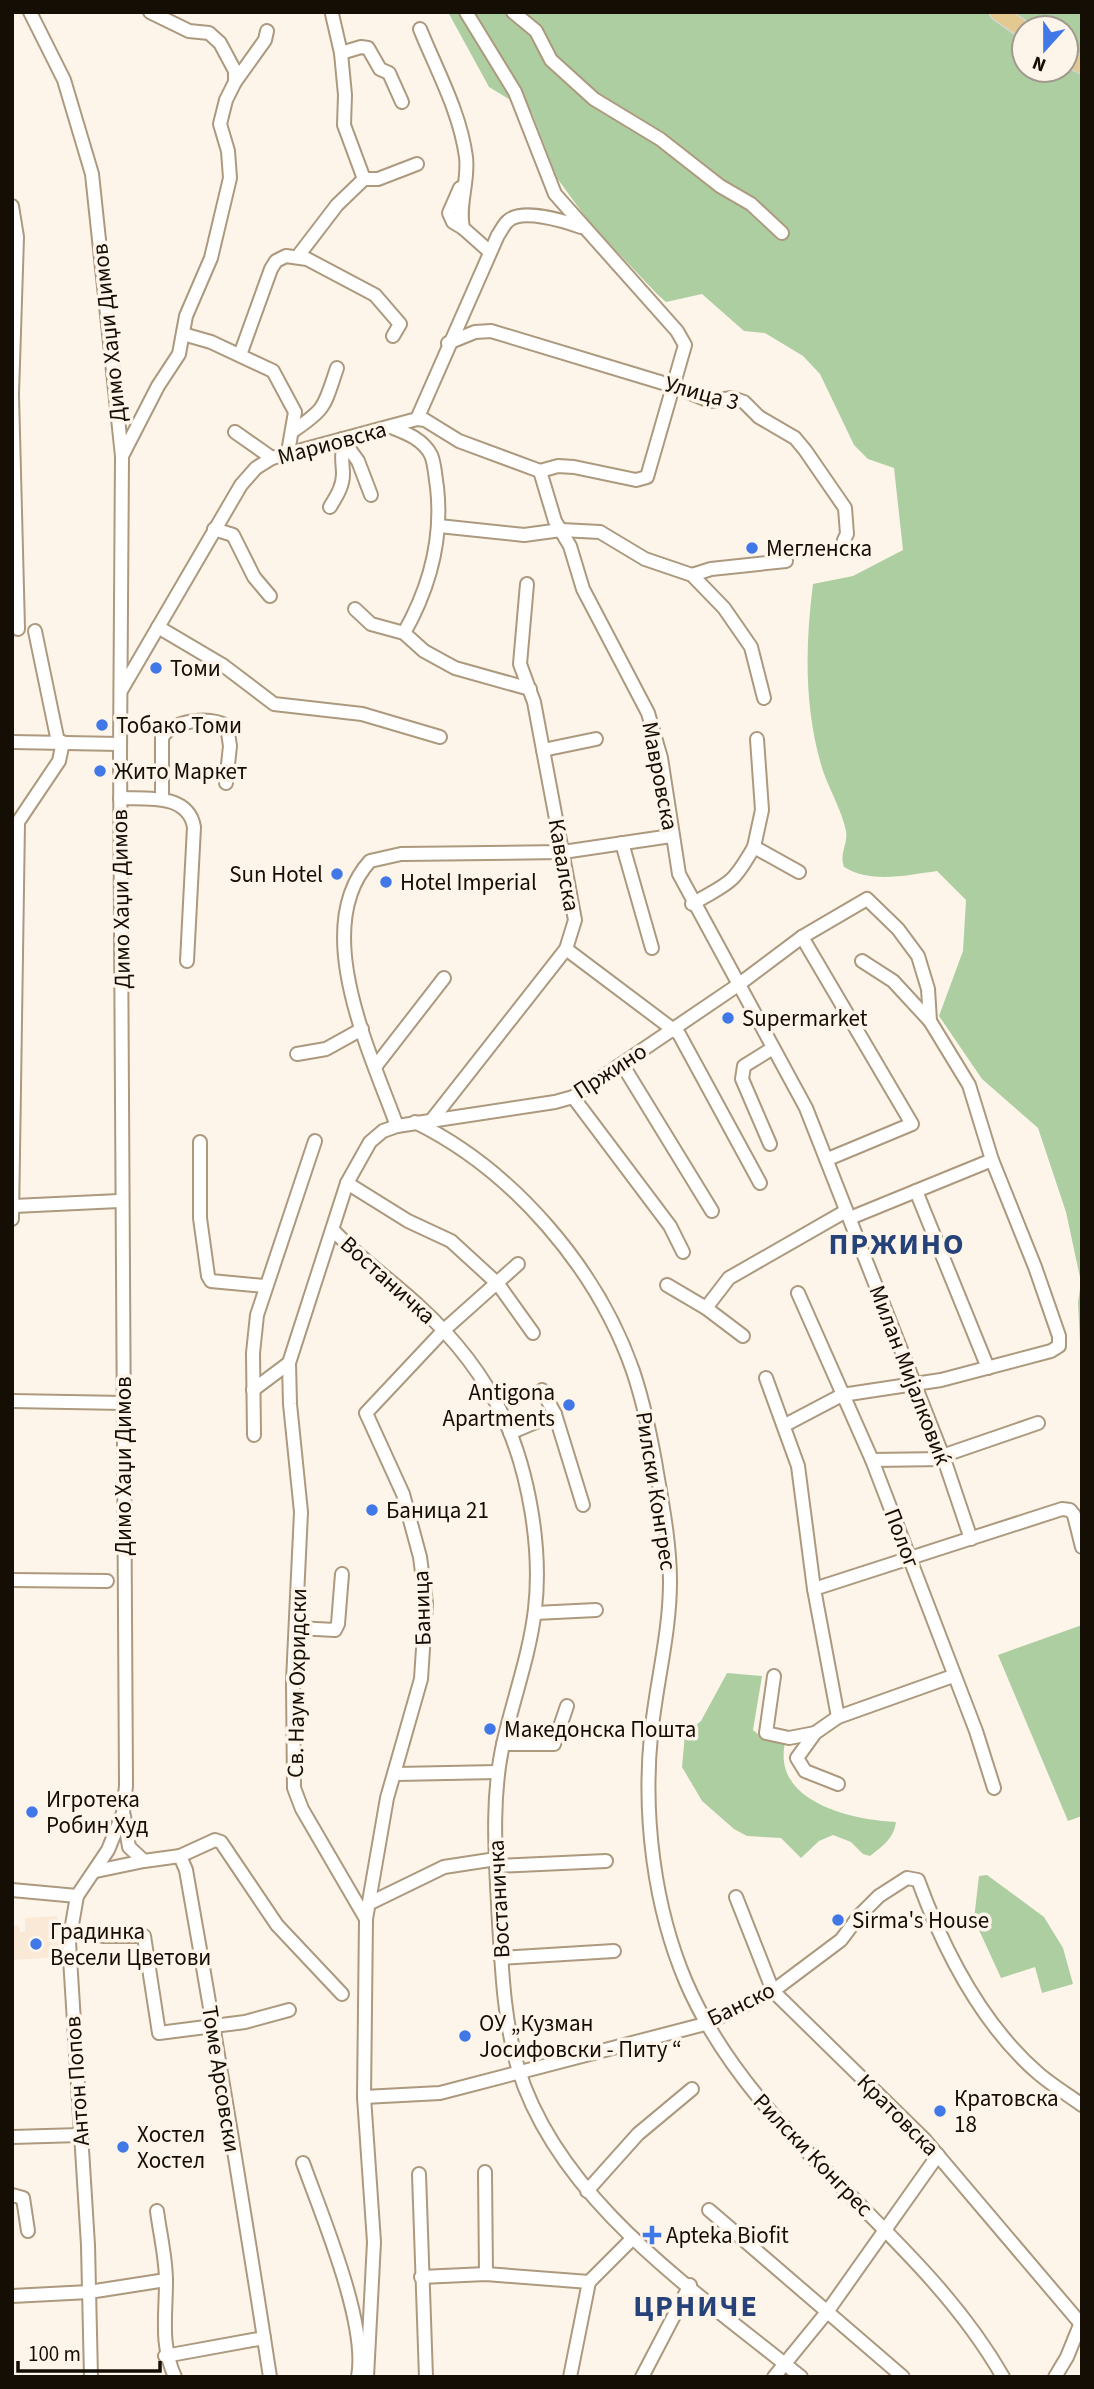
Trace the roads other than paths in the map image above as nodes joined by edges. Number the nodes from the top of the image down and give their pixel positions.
1 (30, 12) edge
2 (466, 12) edge
3 (513, 12) edge
4 (154, 14) edge
5 (332, 14) edge
6 (420, 29) dead end
7 (267, 31) dead end
8 (341, 53) junction
9 (235, 82) junction
10 (402, 102) dead end
11 (418, 164) dead end
12 (364, 179) junction
13 (12, 206) edge
14 (582, 227) junction
15 (782, 233) dead end
16 (490, 252) junction
17 (298, 256) junction
18 (183, 334) junction
19 (393, 336) dead end
20 (448, 343) junction
21 (240, 355) junction
22 (337, 368) dead end
23 (673, 386) junction
24 (12, 394) edge
25 (417, 419) junction
26 (391, 427) junction
27 (293, 431) junction
28 (235, 432) dead end
29 (344, 441) junction
30 (288, 452) junction
31 (122, 456) junction
32 (272, 458) junction
33 (540, 471) junction
34 (372, 495) dead end
35 (330, 507) dead end
36 (439, 526) junction
37 (214, 529) junction
38 (561, 530) junction
39 (844, 540) dead end
40 (786, 561) dead end
41 (692, 575) junction
42 (527, 584) dead end
43 (270, 596) dead end
44 (355, 609) dead end
45 (158, 627) junction
46 (18, 629) dead end
47 (35, 631) dead end
48 (404, 633) junction
49 (121, 634) junction
50 (149, 642) junction
51 (122, 689) junction
52 (530, 690) junction
53 (764, 698) dead end
54 (440, 737) dead end
55 (596, 739) dead end
56 (757, 739) dead end
57 (12, 742) edge
58 (60, 742) junction
59 (120, 744) junction
60 (543, 750) junction
61 (226, 783) dead end
62 (120, 798) junction
63 (162, 799) junction
64 (671, 836) junction
65 (622, 843) junction
66 (754, 847) junction
67 (564, 852) junction
68 (799, 872) dead end
69 (14, 898) edge
70 (692, 904) junction
71 (802, 937) junction
72 (566, 948) junction
73 (652, 948) dead end
74 (187, 961) dead end
75 (862, 961) dead end
76 (444, 978) dead end
77 (738, 985) junction
78 (930, 1021) junction
79 (362, 1029) junction
80 (673, 1030) junction
81 (773, 1048) junction
82 (297, 1054) dead end
83 (622, 1064) junction
84 (375, 1067) junction
85 (573, 1097) junction
86 (445, 1119) junction
87 (431, 1121) junction
88 (414, 1122) junction
89 (397, 1126) junction
90 (314, 1141) dead end
91 (454, 1141) junction
92 (200, 1142) dead end
93 (770, 1144) dead end
94 (828, 1159) junction
95 (992, 1160) junction
96 (347, 1183) junction
97 (760, 1183) dead end
98 (916, 1191) junction
99 (119, 1201) dead end
100 (712, 1211) dead end
101 (13, 1212) edge
102 (848, 1214) junction
103 (333, 1230) junction
104 (683, 1252) dead end
105 (518, 1264) dead end
106 (498, 1284) junction
107 (667, 1285) dead end
108 (264, 1286) junction
109 (798, 1293) dead end
110 (706, 1308) junction
111 (444, 1331) junction
112 (533, 1333) dead end
113 (743, 1336) dead end
114 (289, 1363) junction
115 (988, 1368) junction
116 (766, 1378) dead end
117 (914, 1385) junction
118 (253, 1390) junction
119 (542, 1390) dead end
120 (842, 1395) junction
121 (12, 1401) edge
122 (124, 1403) junction
123 (555, 1414) junction
124 (1038, 1423) dead end
125 (785, 1425) junction
126 (510, 1433) junction
127 (254, 1435) dead end
128 (943, 1457) junction
129 (872, 1460) junction
130 (583, 1505) dead end
131 (971, 1539) junction
132 (1082, 1547) edge
133 (910, 1560) junction
134 (342, 1574) dead end
135 (12, 1580) edge
136 (107, 1581) dead end
137 (814, 1589) junction
138 (596, 1610) dead end
139 (535, 1613) junction
140 (297, 1628) junction
141 (774, 1676) dead end
142 (953, 1676) junction
143 (567, 1706) dead end
144 (838, 1717) junction
145 (815, 1733) junction
146 (503, 1744) junction
147 (498, 1772) junction
148 (396, 1774) junction
149 (838, 1784) dead end
150 (994, 1788) dead end
151 (126, 1799) joint
152 (123, 1813) junction
153 (180, 1856) junction
154 (144, 1861) junction
155 (606, 1861) dead end
156 (496, 1862) junction
157 (95, 1871) junction
158 (12, 1891) edge
159 (76, 1896) junction
160 (736, 1896) dead end
161 (370, 1903) junction
162 (366, 1919) junction
163 (103, 1936) dead end
164 (614, 1951) dead end
165 (501, 1958) junction
166 (773, 1991) junction
167 (342, 1994) dead end
168 (289, 2010) dead end
169 (705, 2024) junction
170 (214, 2026) junction
171 (520, 2073) junction
172 (692, 2089) dead end
173 (364, 2097) junction
174 (1082, 2105) edge
175 (80, 2135) junction
176 (12, 2137) edge
177 (938, 2155) junction
178 (303, 2163) dead end
179 (485, 2172) dead end
180 (419, 2174) dead end
181 (587, 2191) junction
182 (12, 2195) edge
183 (709, 2210) dead end
184 (156, 2211) dead end
185 (886, 2230) junction
186 (28, 2231) dead end
187 (633, 2238) junction
188 (486, 2274) junction
189 (421, 2277) junction
190 (166, 2280) junction
191 (589, 2282) junction
192 (690, 2285) junction
193 (89, 2292) junction
194 (12, 2296) edge
195 (827, 2312) junction
196 (1081, 2322) edge
197 (264, 2338) junction
198 (165, 2356) junction
199 (785, 2364) junction
200 (1062, 2375) edge
201 (91, 2377) edge
202 (174, 2377) edge
203 (270, 2377) edge
204 (358, 2377) edge
205 (367, 2377) edge
206 (426, 2377) edge
207 (570, 2377) edge
208 (642, 2377) edge
209 (774, 2377) edge
210 (801, 2377) edge
211 (903, 2377) edge
212 (1003, 2377) edge

1 - 31 street, Димо Хаџи Димов
2 - 14 street
3 - 15 street
4 - 9 street
5 - 8 street
6 - 16 street
7 - 9 street
8 - 10 street
8 - 12 street
9 - 18 street
11 - 12 street
12 - 17 street
13 - 24 street
14 - 16 street
14 - 23 street
16 - 20 street
17 - 19 street
17 - 21 street
18 - 21 street
18 - 31 street
20 - 23 street, Улица 3
20 - 25 street
21 - 27 street
22 - 27 street
23 - 33 street
23 - 39 street, Улица 3
24 - 46 street
25 - 26 street, Мариовска
25 - 33 street, Мариовска
26 - 29 street, Мариовска
26 - 36 street
27 - 30 street
28 - 32 street
29 - 30 street, Мариовска
29 - 34 street
29 - 35 street
30 - 32 street, Мариовска
31 - 49 street, Димо Хаџи Димов
32 - 37 street, Мариовска
33 - 38 street
36 - 38 street
36 - 48 street
37 - 43 street
37 - 45 street, Мариовска
38 - 41 street
38 - 64 street, Мавровска
40 - 41 street
41 - 53 street
42 - 52 street, Кавалска
44 - 48 street
45 - 50 street, Мариовска
45 - 54 street
47 - 58 street
48 - 52 street
49 - 50 street
49 - 51 street, Димо Хаџи Димов
50 - 51 street, Мариовска
51 - 59 street, Димо Хаџи Димов
52 - 60 street, Кавалска
55 - 60 street
56 - 66 street
57 - 58 street
58 - 59 street
58 - 69 street
59 - 62 street, Димо Хаџи Димов
60 - 67 street, Кавалска
61 - 63 street
62 - 63 street
62 - 122 street, Димо Хаџи Димов
63 - 74 street
64 - 65 street
64 - 70 street, Мавровска
65 - 67 street
65 - 73 street
66 - 68 street
66 - 70 street
67 - 72 street, Кавалска
67 - 79 street
69 - 101 street
70 - 77 street, Мавровска
71 - 77 street, Пржино
71 - 78 street, Пржино
71 - 94 street
72 - 80 street
72 - 87 street, Кавалска
75 - 78 street
76 - 84 street
77 - 80 street, Пржино
77 - 81 street, Милан Мијалковиќ
78 - 95 street
79 - 82 street
79 - 84 street
80 - 83 street, Пржино
80 - 97 street
81 - 93 street
81 - 94 street, Милан Мијалковиќ
83 - 85 street, Пржино
83 - 100 street
84 - 89 street
85 - 86 street, Пржино
85 - 104 street
86 - 87 street, Пржино
86 - 91 street, Рилски Конгрес
87 - 88 street, Пржино
88 - 89 street, Пржино
88 - 91 street, Рилски Конгрес
89 - 96 street, Пржино
90 - 108 street
91 - 169 street, Рилски Конгрес
92 - 108 street
94 - 102 street, Милан Мијалковиќ
95 - 98 street
95 - 115 street
96 - 103 street, Пржино
96 - 106 street
98 - 102 street
98 - 115 street
99 - 101 street
102 - 110 street
102 - 117 street, Милан Мијалковиќ
103 - 111 street, Востаничка
103 - 114 street, Св. Наум Охридски
105 - 106 street, Востаничка
106 - 111 street, Востаничка
106 - 112 street
107 - 110 street
108 - 118 street
109 - 120 street, Полог
110 - 113 street
111 - 126 street, Востаничка
111 - 148 street, Баница
114 - 118 street
114 - 140 street, Св. Наум Охридски
115 - 117 street
116 - 125 street
117 - 120 street
117 - 128 street, Милан Мијалковиќ
118 - 127 street
119 - 123 street
120 - 125 street
120 - 129 street, Полог
121 - 122 street
122 - 151 street, Димо Хаџи Димов
123 - 126 street
123 - 130 street
124 - 128 street
125 - 137 street
126 - 139 street, Востаничка
128 - 129 street
128 - 131 street, Милан Мијалковиќ
129 - 133 street, Полог
131 - 132 street
131 - 133 street
133 - 137 street
133 - 142 street, Полог
134 - 140 street
135 - 136 street
137 - 144 street
138 - 139 street
139 - 146 street, Востаничка
140 - 162 street, Св. Наум Охридски
141 - 145 street
142 - 144 street
142 - 150 street, Полог
143 - 146 street
144 - 145 street
145 - 149 street
146 - 147 street, Востаничка
147 - 148 street
147 - 156 street, Востаничка
148 - 161 street, Баница
151 - 152 street, Антон Попов
152 - 154 street
152 - 157 street, Антон Попов
153 - 154 street
153 - 167 street
153 - 170 street, Томе Арсовски
154 - 157 street
155 - 156 street
156 - 161 street
156 - 165 street, Востаничка
157 - 159 street, Антон Попов
158 - 159 street
159 - 175 street, Антон Попов
160 - 166 street, Кратовска
161 - 162 street, Баница
162 - 173 street
163 - 170 street
164 - 165 street
165 - 171 street, Востаничка
166 - 169 street, Банско
166 - 174 street, Банско
166 - 177 street, Кратовска
168 - 170 street
169 - 171 street, Банско
169 - 185 street, Рилски Конгрес
170 - 197 street, Томе Арсовски
171 - 173 street, Банско
171 - 181 street, Востаничка
172 - 181 street
173 - 205 street
175 - 176 street
175 - 193 street, Антон Попов
177 - 185 street
177 - 196 street, Кратовска
178 - 204 street
179 - 188 street
180 - 189 street
181 - 187 street, Востаничка
182 - 186 street
183 - 195 street
184 - 190 street
185 - 195 street
185 - 212 street, Рилски Конгрес
187 - 191 street
187 - 192 street, Востаничка
188 - 189 street
188 - 191 street
189 - 206 street
190 - 193 street
190 - 198 street
191 - 207 street
192 - 199 street, Востаничка
192 - 208 street
193 - 194 street
193 - 201 street, Антон Попов
195 - 199 street
195 - 211 street
196 - 200 street
197 - 198 street
197 - 203 street, Томе Арсовски
198 - 202 street
199 - 209 street
199 - 210 street, Востаничка

